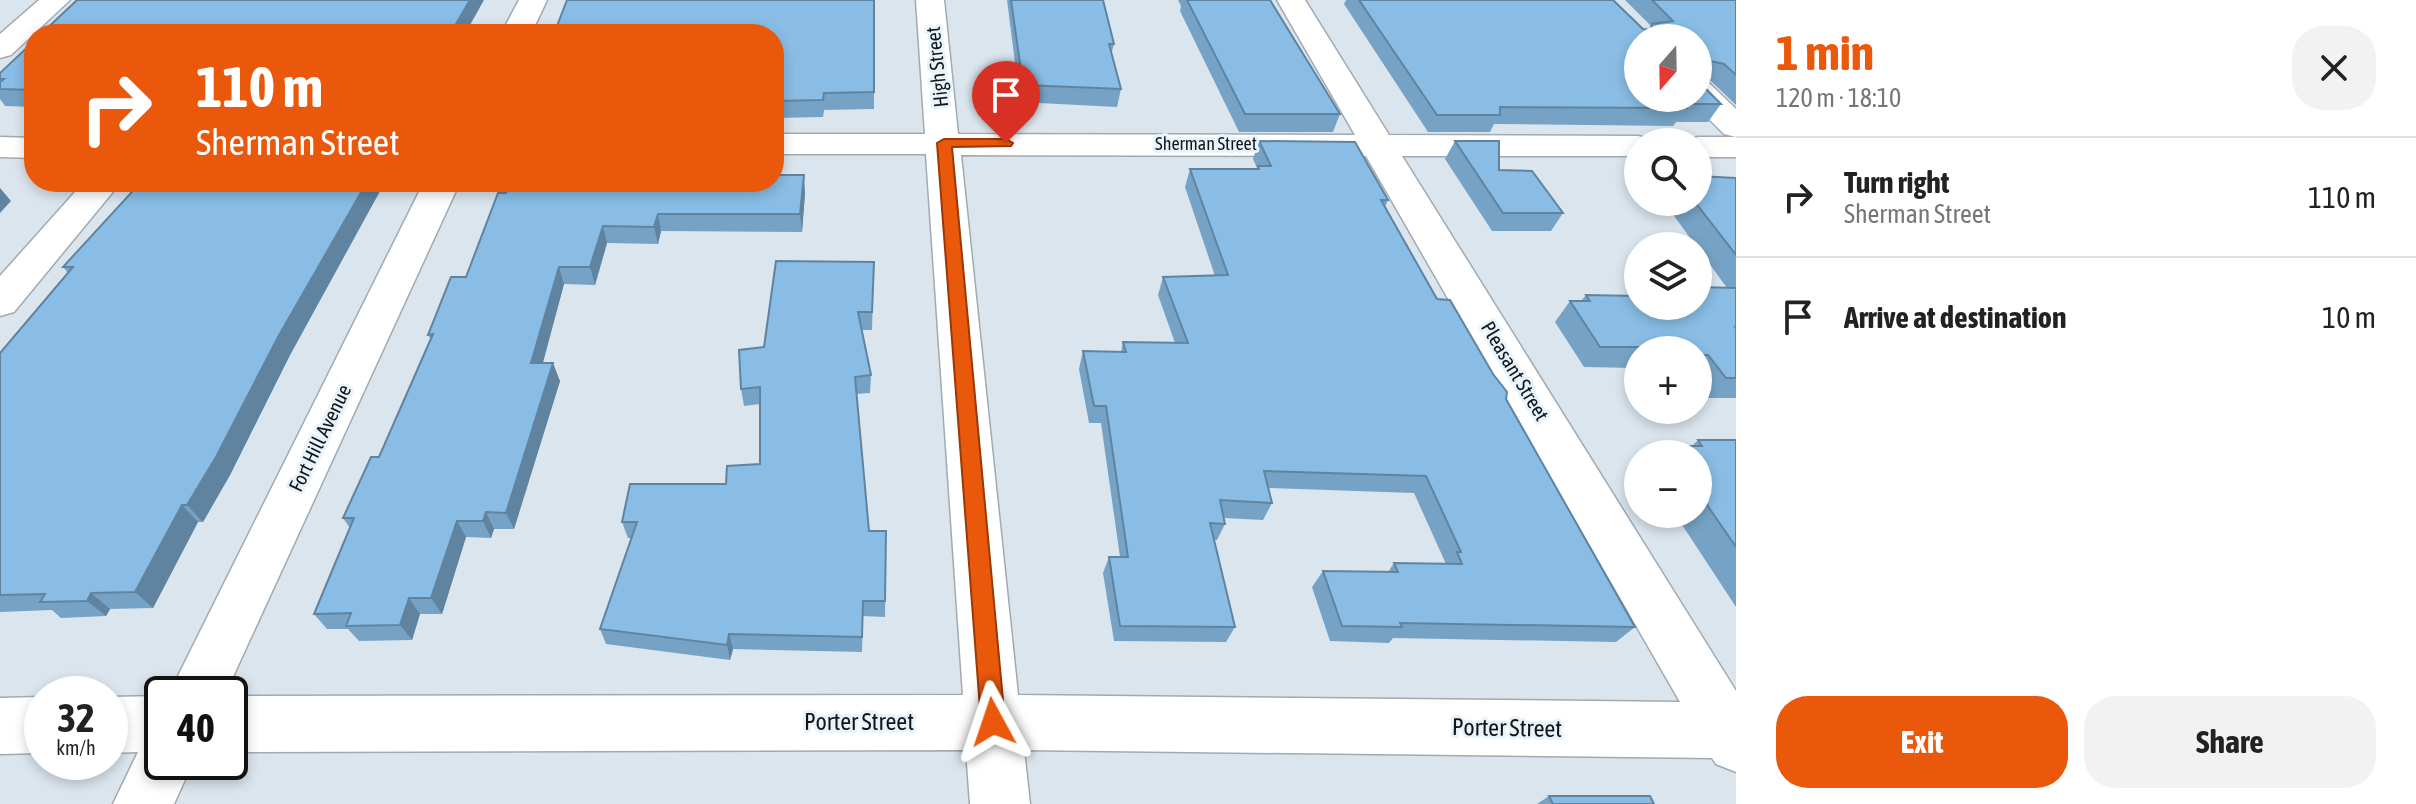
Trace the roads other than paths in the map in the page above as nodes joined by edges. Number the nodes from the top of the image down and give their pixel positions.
1 (56, 0) edge
2 (533, 0) edge
3 (930, 0) edge
4 (1291, 0) edge
5 (29, 24) edge
6 (521, 24) edge
7 (24, 28) edge
8 (0, 49) edge
9 (1712, 104) edge
10 (1736, 127) edge
11 (944, 143) junction
12 (784, 144) edge
13 (1379, 144) junction
14 (1624, 146) edge
15 (0, 147) edge
16 (1712, 147) edge
17 (1736, 147) edge
18 (24, 148) edge
19 (94, 192) edge
20 (437, 192) edge
21 (0, 302) edge
22 (206, 676) edge
23 (993, 722) junction
24 (248, 724) edge
25 (24, 725) edge
26 (0, 726) edge
27 (1732, 737) edge
28 (155, 780) edge
29 (143, 804) edge
30 (1000, 804) edge

1 - 5 street
2 - 6 street
3 - 11 street, High Street
4 - 13 street, Pleasant Street
7 - 8 street
9 - 10 street
11 - 12 street, Sherman Street
11 - 13 street, Sherman Street
11 - 23 street, High Street
13 - 14 street, Sherman Street
13 - 27 street, Pleasant Street
15 - 18 street
16 - 17 street
19 - 21 street
20 - 22 street, Fort Hill Avenue
23 - 24 street, Porter Street
23 - 27 street, Porter Street
23 - 30 street, High Street
25 - 26 street
28 - 29 street

